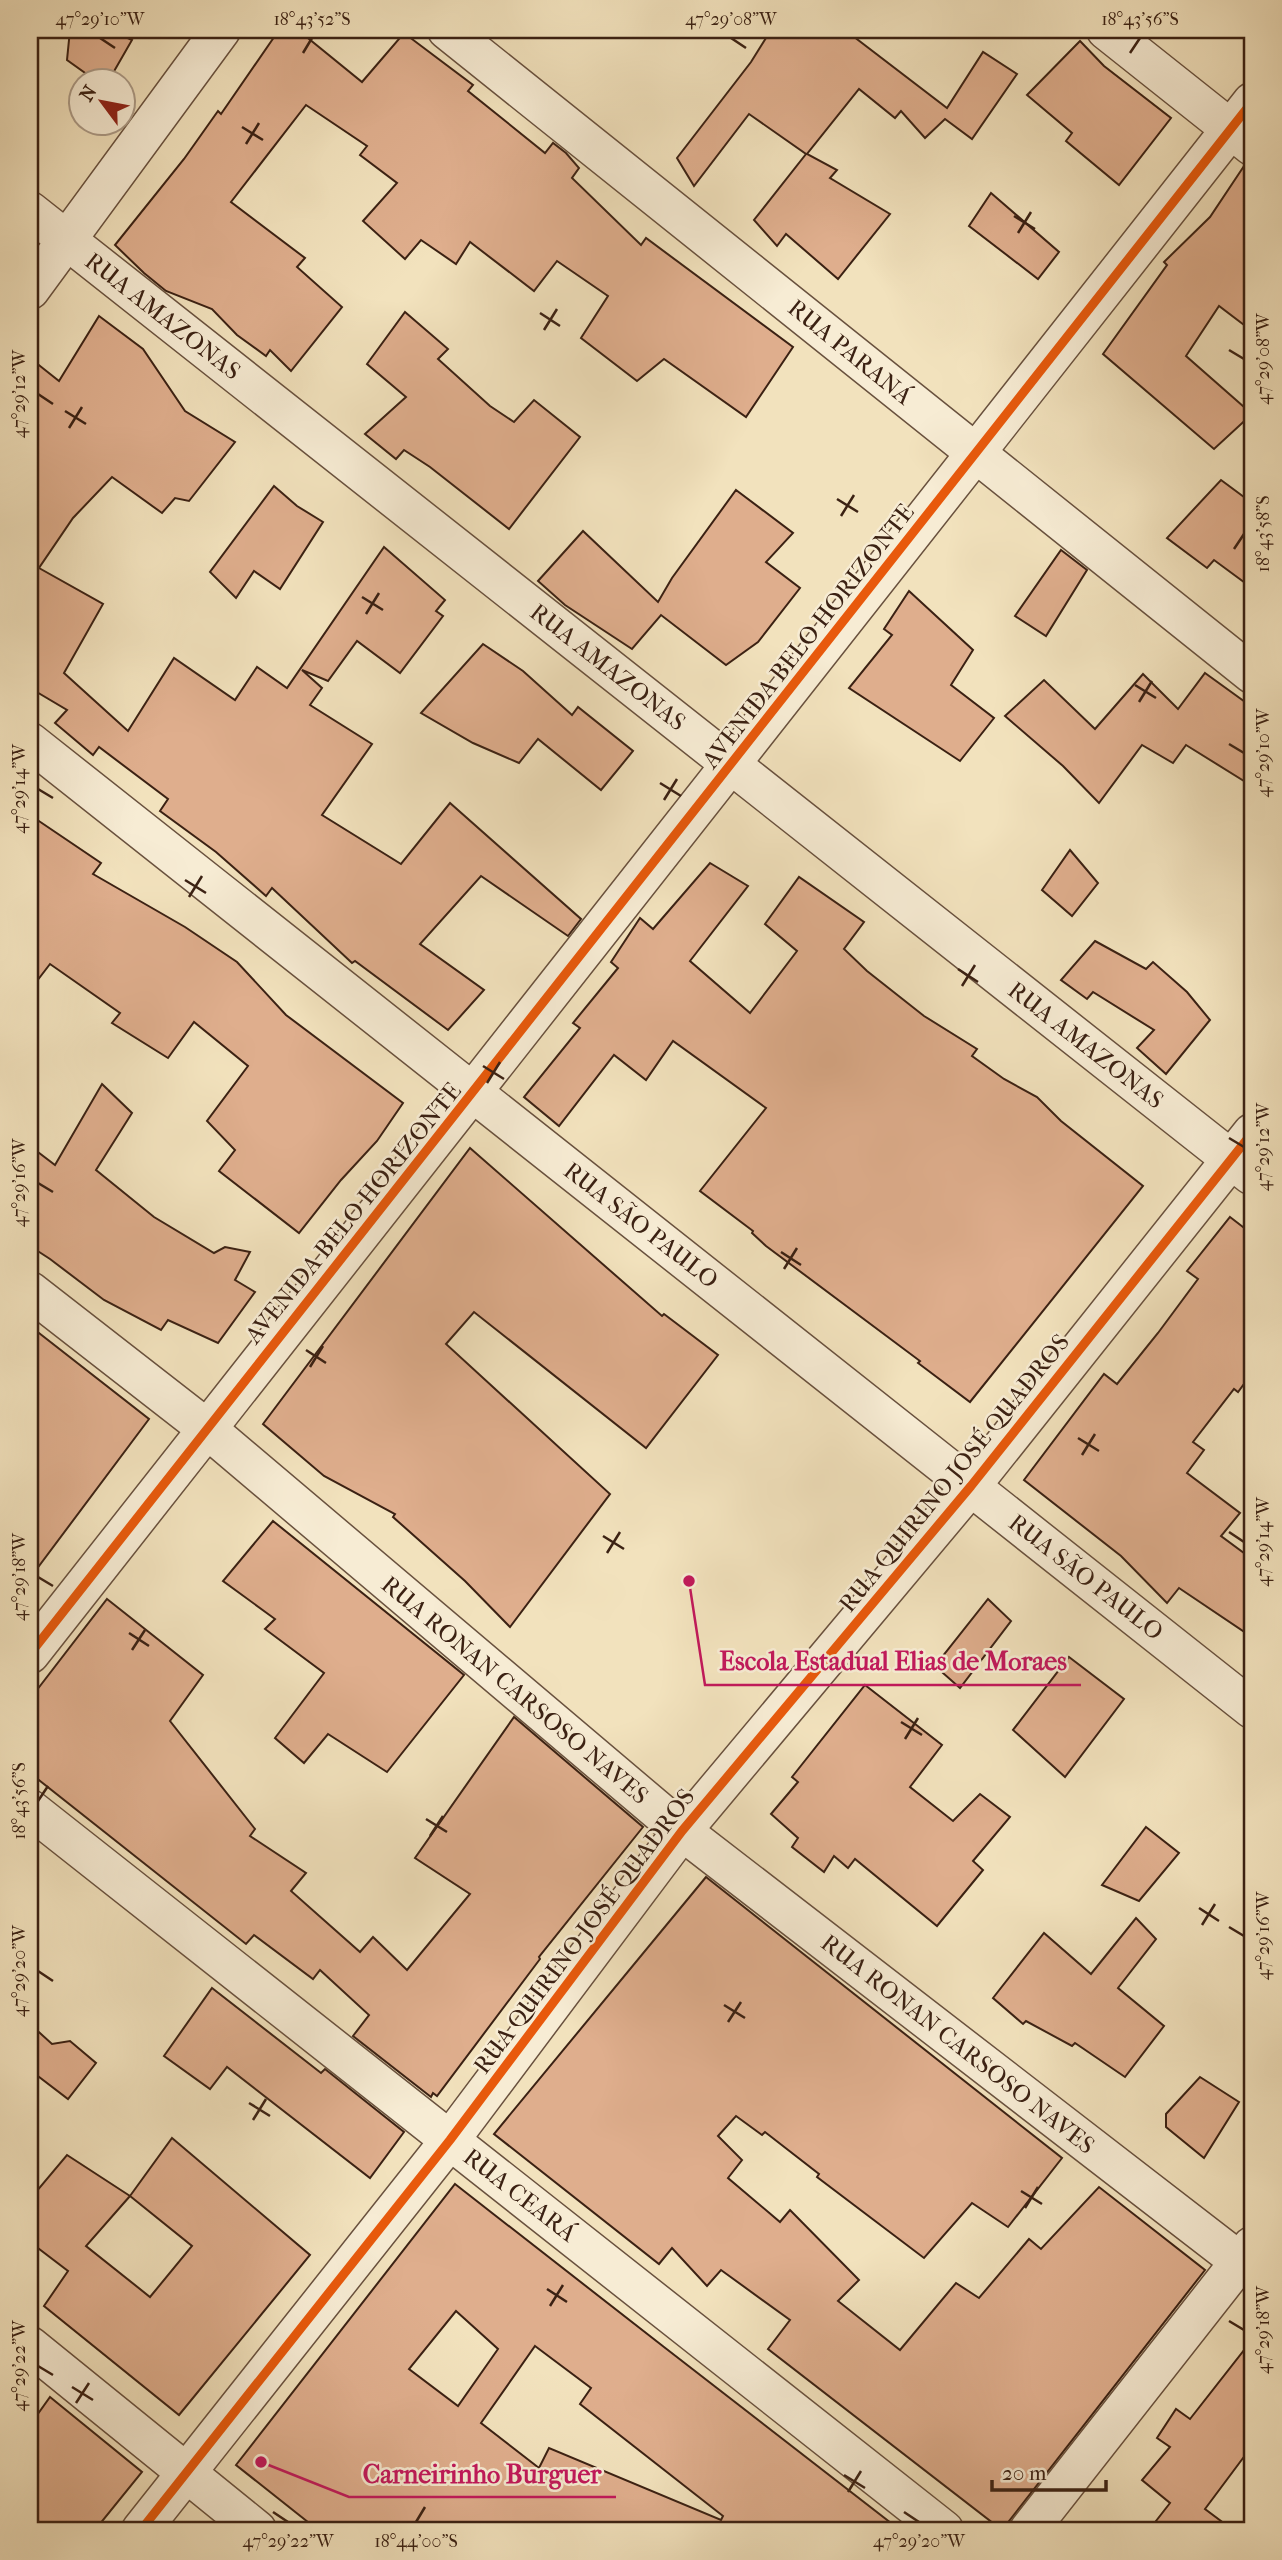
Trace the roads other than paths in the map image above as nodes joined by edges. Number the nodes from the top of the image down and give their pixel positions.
1 (221, 30) edge
2 (447, 30) edge
3 (1106, 30) edge
4 (1245, 126) edge
5 (30, 211) edge
6 (67, 240) junction
7 (30, 290) edge
8 (976, 453) junction
9 (1252, 674) edge
10 (30, 742) edge
11 (732, 765) junction
12 (473, 1093) junction
13 (1245, 1157) edge
14 (30, 1291) edge
15 (206, 1428) junction
16 (971, 1486) junction
17 (30, 1654) edge
18 (1252, 1709) edge
19 (30, 1809) edge
20 (682, 1832) junction
21 (450, 2140) junction
22 (1248, 2259) edge
23 (30, 2346) edge
24 (186, 2475) junction
25 (141, 2530) edge
26 (257, 2530) edge
27 (944, 2530) edge
28 (1029, 2530) edge

1 - 6 street
2 - 8 street, RUA PARANÁ
3 - 4 street
4 - 8 street, AVENIDA BELO HORIZONTE
5 - 6 street, RUA AMAZONAS
6 - 7 street
6 - 11 street, RUA AMAZONAS
8 - 9 street, RUA PARANÁ
8 - 11 street, AVENIDA BELO HORIZONTE
10 - 12 street, RUA SÃO PAULO
11 - 12 street, AVENIDA BELO HORIZONTE
11 - 13 street, RUA AMAZONAS
12 - 15 street, AVENIDA BELO HORIZONTE
12 - 16 street, RUA SÃO PAULO
13 - 16 street, RUA QUIRINO JOSÉ QUADROS
14 - 15 street, RUA RONAN CARSOSO NAVES
15 - 17 street, AVENIDA BELO HORIZONTE
15 - 20 street, RUA RONAN CARSOSO NAVES
16 - 18 street, RUA SÃO PAULO
16 - 20 street, RUA QUIRINO JOSÉ QUADROS
19 - 21 street, RUA CEARÁ
20 - 21 street, RUA QUIRINO JOSÉ QUADROS
20 - 22 street, RUA RONAN CARSOSO NAVES
21 - 24 street, RUA QUIRINO JOSÉ QUADROS
21 - 27 street, RUA CEARÁ
22 - 28 street
23 - 24 street
24 - 25 street, RUA QUIRINO JOSÉ QUADROS
24 - 26 street

